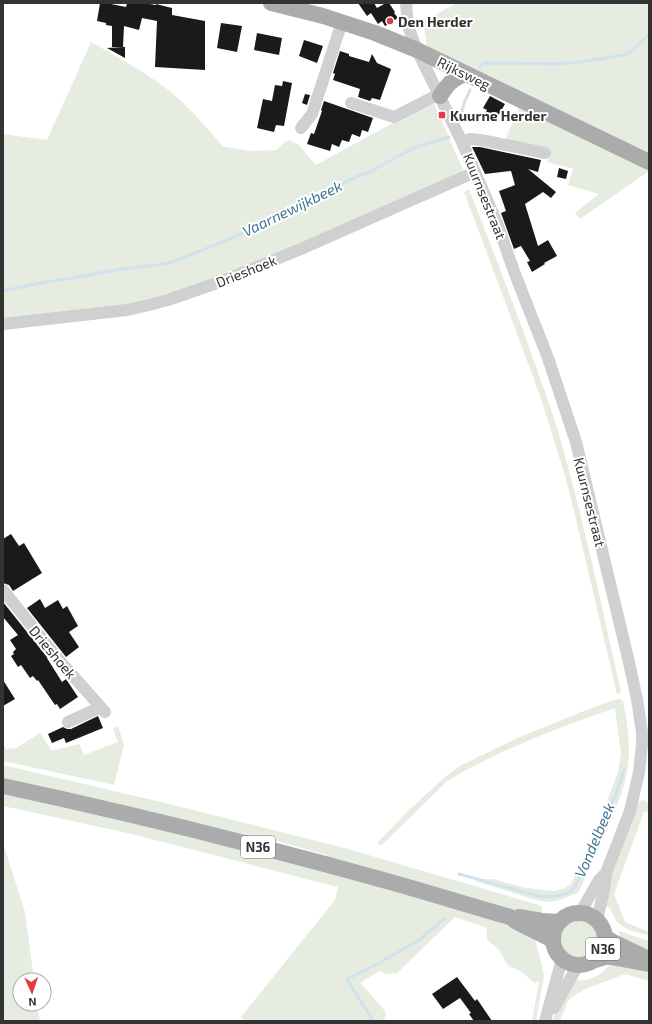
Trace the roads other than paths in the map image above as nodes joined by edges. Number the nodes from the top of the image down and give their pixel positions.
1 (271, 3) edge
2 (406, 3) edge
3 (342, 22) junction
4 (417, 50) junction
5 (465, 74) junction
6 (439, 95) junction
7 (351, 103) dead end
8 (301, 128) dead end
9 (462, 142) junction
10 (545, 153) dead end
11 (649, 162) edge
12 (475, 172) junction
13 (3, 324) edge
14 (3, 590) edge
15 (68, 722) dead end
16 (3, 786) edge
17 (606, 873) junction
18 (580, 913) junction
19 (510, 917) junction
20 (597, 920) junction
21 (559, 922) junction
22 (605, 937) junction
23 (553, 940) junction
24 (562, 959) junction
25 (649, 959) edge
26 (595, 960) junction
27 (649, 964) edge
28 (578, 965) junction
29 (546, 1021) edge

1 - 3 main road, Rijksweg
2 - 4 street, Kuurnsestraat
3 - 4 main road, Rijksweg
3 - 8 street
4 - 5 main road, Rijksweg
4 - 6 street, Kuurnsestraat
5 - 6 main road
5 - 11 main road, Rijksweg
6 - 7 street
6 - 9 street, Kuurnsestraat
9 - 10 street, Kuurnsestraat
9 - 12 street, Kuurnsestraat
12 - 13 street, Drieshoek
12 - 17 street, Kuurnsestraat
14 - 15 street, Drieshoek
16 - 19 main road, N36
17 - 18 street, Kuurnsestraat
17 - 20 street, Kuurnsestraat
18 - 20 main road, N36
18 - 21 main road
19 - 21 main road, N36
19 - 23 main road, N36
20 - 22 main road, N36
21 - 23 main road
22 - 25 main road, N36
22 - 26 main road, N36
23 - 24 main road
24 - 28 main road, N36
24 - 29 street
26 - 27 main road, N36
26 - 28 main road, N36
28 - 29 street

